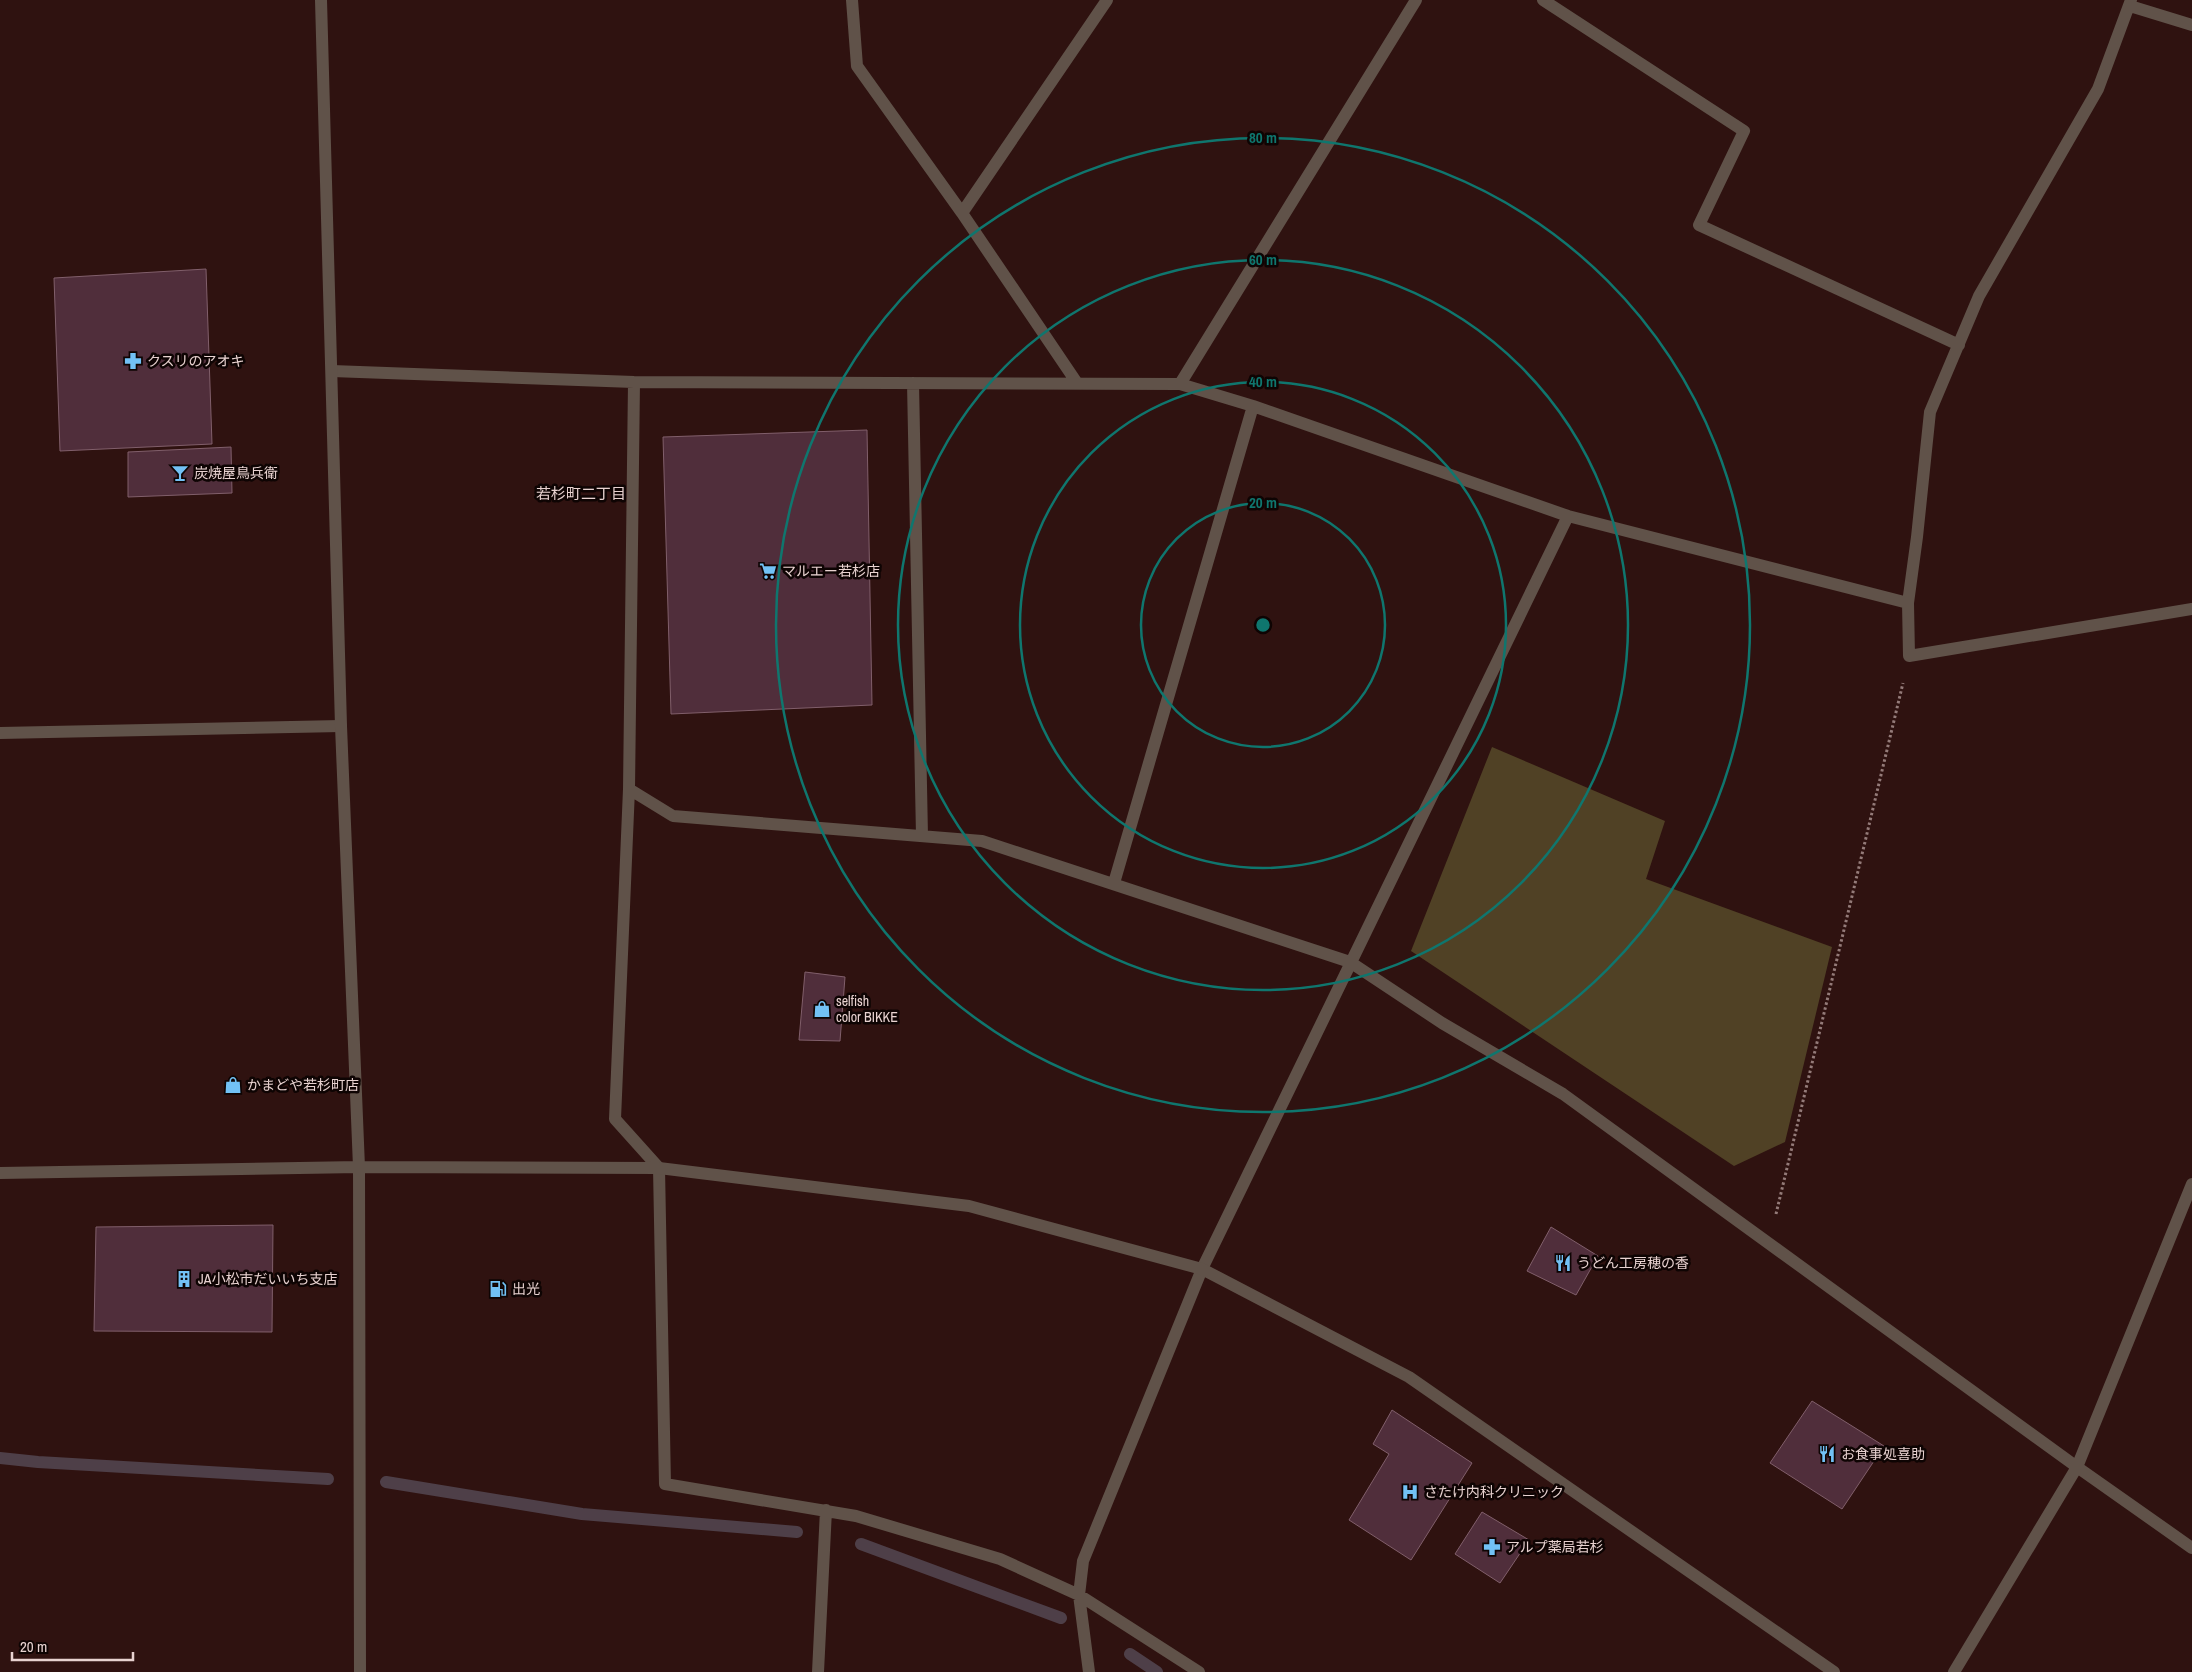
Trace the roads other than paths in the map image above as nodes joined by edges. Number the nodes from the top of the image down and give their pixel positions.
1 (321, 0) edge
2 (852, 0) edge
3 (1107, 0) edge
4 (1416, 0) edge
5 (1543, 0) edge
6 (2131, 3) edge
7 (2192, 25) edge
8 (962, 213) junction
9 (1959, 345) junction
10 (332, 372) junction
11 (634, 382) junction
12 (913, 383) junction
13 (1077, 383) junction
14 (1180, 384) junction
15 (1253, 406) junction
16 (1568, 516) junction
17 (1908, 602) junction
18 (2192, 609) edge
19 (341, 726) junction
20 (0, 733) edge
21 (629, 789) junction
22 (922, 836) junction
23 (1114, 884) junction
24 (1350, 962) junction
25 (359, 1167) junction
26 (659, 1168) junction
27 (0, 1173) edge
28 (2192, 1184) edge
29 (1202, 1269) junction
30 (2077, 1467) junction
31 (826, 1510) junction
32 (2192, 1548) edge
33 (1079, 1595) junction
34 (360, 1672) edge
35 (818, 1672) edge
36 (1089, 1672) edge
37 (1199, 1672) edge
38 (1834, 1672) edge
39 (1954, 1672) edge

1 - 10 street
2 - 8 street
3 - 8 street
4 - 14 street
5 - 9 street
6 - 7 street
6 - 9 street
8 - 13 street
9 - 17 street
10 - 11 street
10 - 19 street
11 - 12 street
11 - 21 street
12 - 13 street
12 - 22 street
13 - 14 street
14 - 15 street
15 - 16 street
15 - 23 street
16 - 17 street
16 - 24 street
17 - 18 street
19 - 20 street
19 - 25 street
21 - 22 street
21 - 26 street
22 - 23 street
23 - 24 street
24 - 29 street
24 - 30 street
25 - 26 street
25 - 27 street
25 - 34 street
26 - 29 street
26 - 31 street
28 - 30 street
29 - 33 street
29 - 38 street
30 - 32 street
30 - 39 street
31 - 33 street
31 - 35 street
33 - 36 street
33 - 37 street

